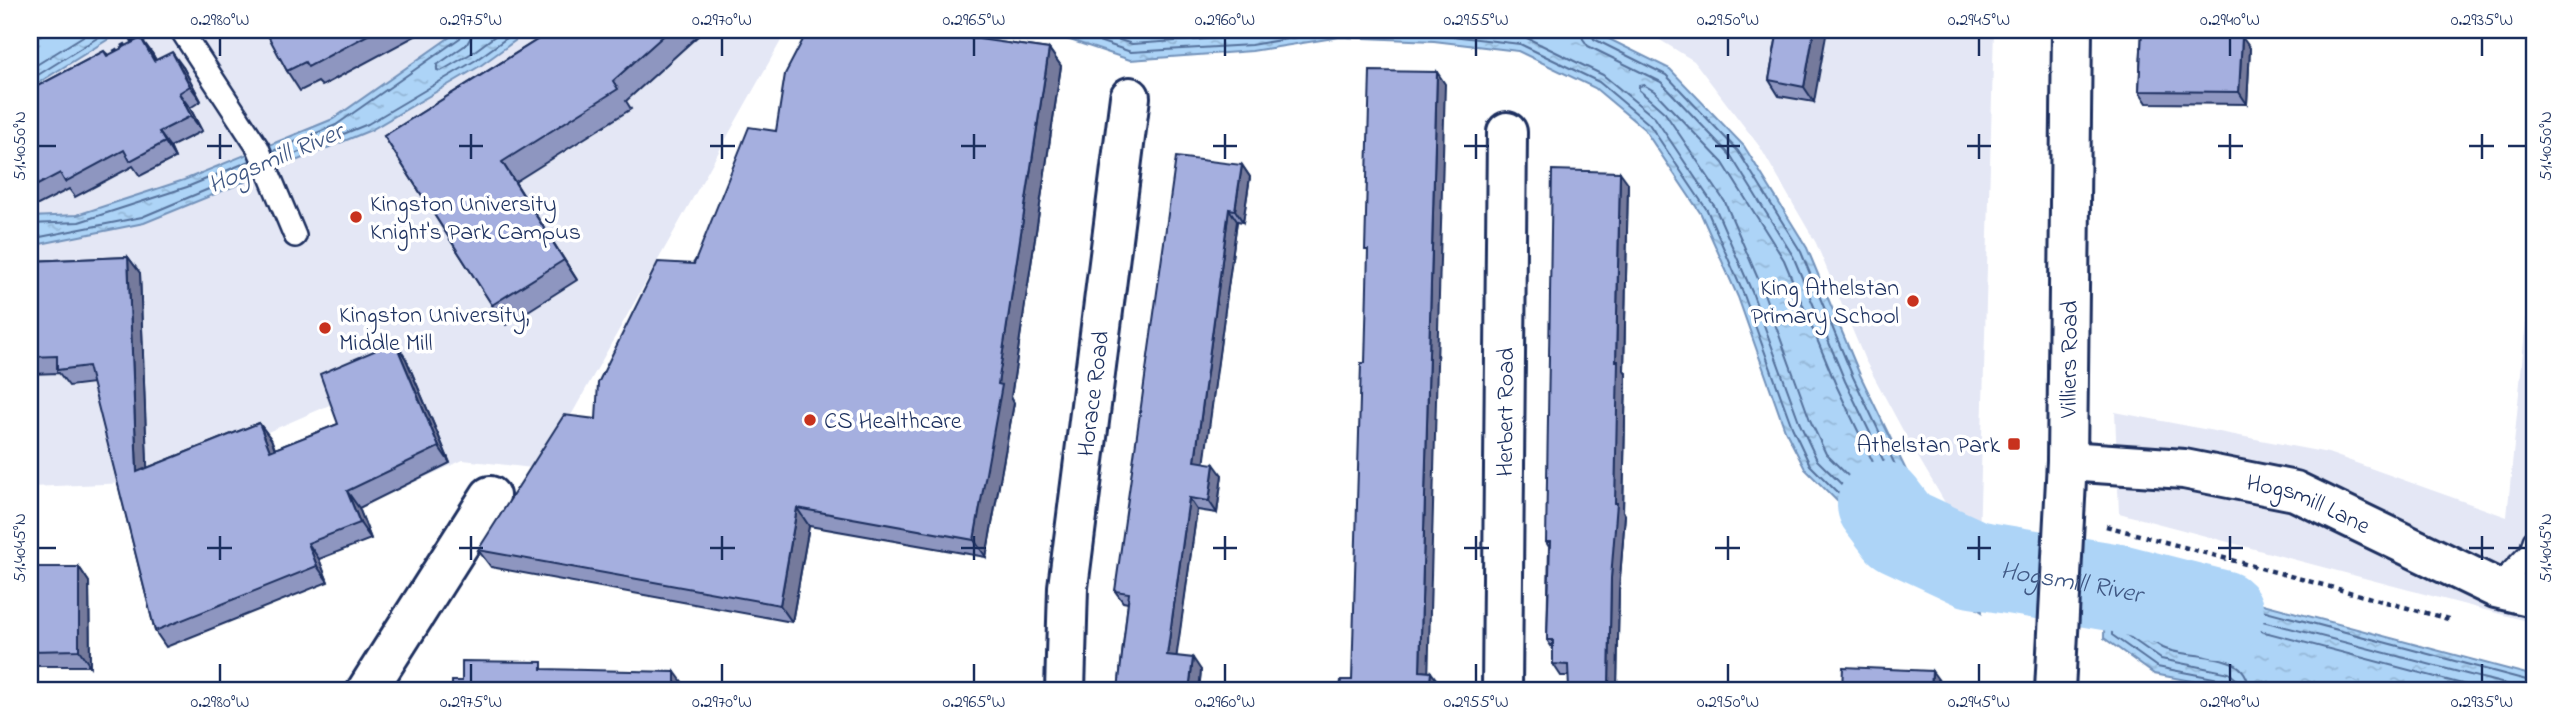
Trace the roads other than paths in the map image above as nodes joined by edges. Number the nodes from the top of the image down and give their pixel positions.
1 (181, 30) edge
2 (2072, 30) edge
3 (1130, 97) dead end
4 (1507, 132) dead end
5 (295, 236) dead end
6 (2067, 461) junction
7 (490, 496) dead end
8 (2534, 541) edge
9 (2496, 588) junction
10 (2534, 597) edge
11 (367, 690) edge
12 (1065, 690) edge
13 (1502, 690) edge
14 (2054, 690) edge

1 - 5 lane
2 - 6 street, Villiers Road
3 - 12 street, Horace Road
4 - 13 street, Herbert Road
6 - 9 street, Hogsmill Lane
6 - 14 street, Villiers Road
7 - 11 street
8 - 9 lane
9 - 10 street, Hogsmill Lane

